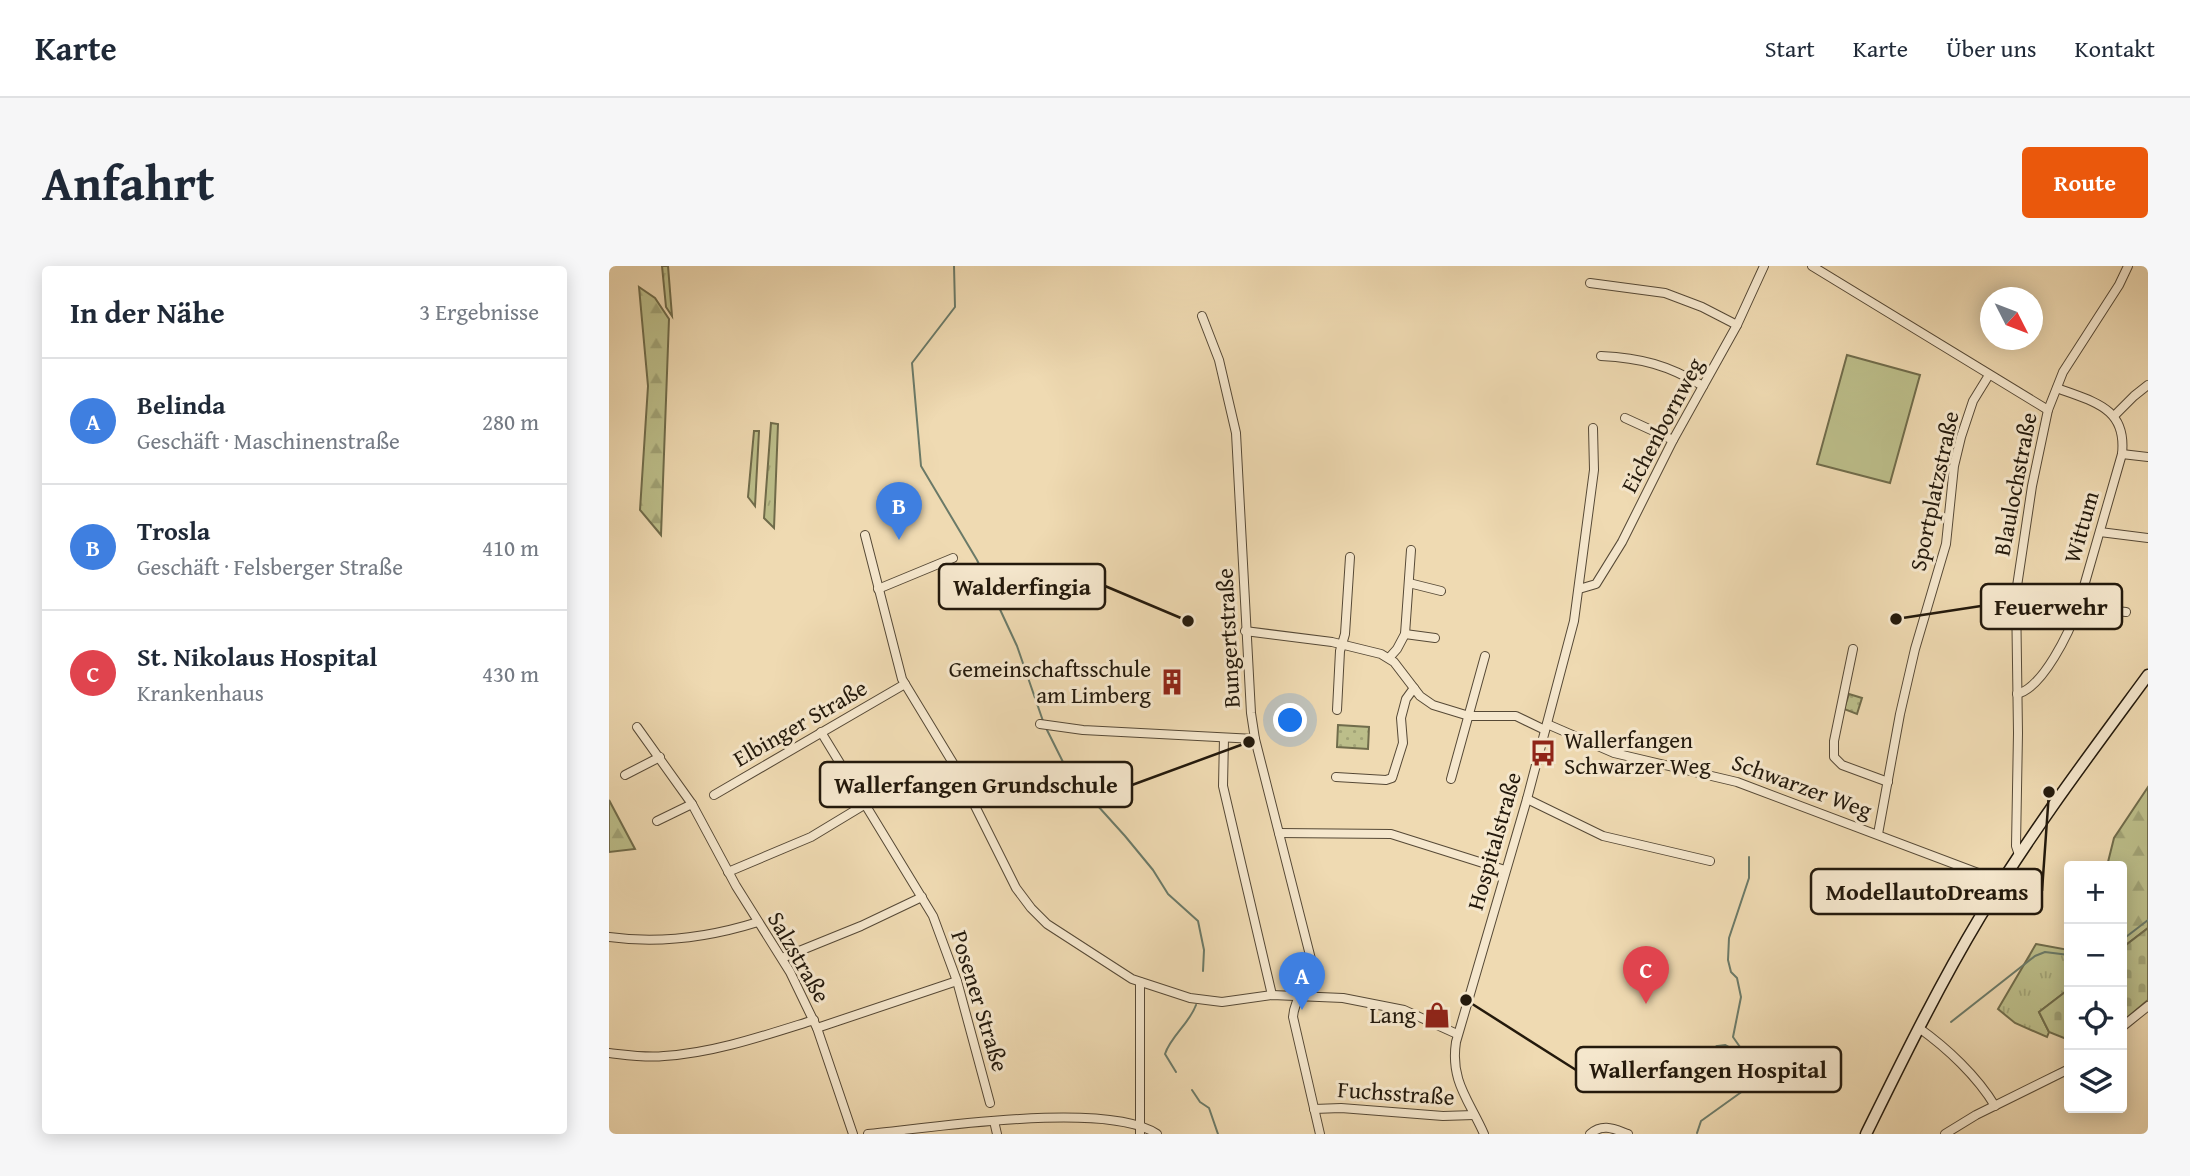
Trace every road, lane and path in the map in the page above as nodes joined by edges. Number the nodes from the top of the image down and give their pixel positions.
1 (1764, 266) edge
2 (1812, 266) edge
3 (2128, 266) edge
4 (1590, 282) dead end
5 (1202, 316) dead end
6 (1737, 325) junction
7 (1601, 356) dead end
8 (1989, 375) junction
9 (2148, 385) edge
10 (1703, 386) junction
11 (2057, 388) junction
12 (2048, 410) junction
13 (2114, 416) junction
14 (1625, 418) dead end
15 (1593, 428) dead end
16 (1673, 440) junction
17 (2122, 454) junction
18 (2148, 457) edge
19 (2099, 532) junction
20 (865, 535) dead end
21 (2148, 538) edge
22 (1412, 550) dead end
23 (1350, 557) dead end
24 (953, 558) dead end
25 (1409, 583) junction
26 (879, 589) junction
27 (1579, 589) junction
28 (1440, 592) dead end
29 (2078, 607) junction
30 (2126, 611) dead end
31 (1245, 631) junction
32 (1405, 634) junction
33 (1435, 639) dead end
34 (1343, 645) junction
35 (1853, 649) dead end
36 (1485, 656) dead end
37 (1389, 658) junction
38 (2148, 675) edge
39 (905, 684) junction
40 (1414, 688) junction
41 (2017, 694) junction
42 (1337, 710) dead end
43 (1469, 716) junction
44 (1045, 725) dead end
45 (637, 727) dead end
46 (1546, 727) junction
47 (821, 733) junction
48 (1224, 738) junction
49 (1255, 739) junction
50 (660, 758) junction
51 (625, 775) dead end
52 (1336, 777) dead end
53 (1451, 779) dead end
54 (1888, 782) junction
55 (714, 795) dead end
56 (1527, 799) junction
57 (693, 805) junction
58 (864, 805) junction
59 (657, 821) dead end
60 (1279, 833) junction
61 (1878, 834) junction
62 (2019, 855) junction
63 (1710, 861) dead end
64 (1505, 870) junction
65 (728, 872) junction
66 (2002, 882) junction
67 (922, 897) junction
68 (758, 922) junction
69 (609, 937) edge
70 (782, 958) junction
71 (957, 981) junction
72 (1140, 982) junction
73 (1272, 995) junction
74 (1300, 995) junction
75 (2148, 1006) edge
76 (2127, 1023) edge
77 (815, 1024) junction
78 (1919, 1028) junction
79 (1457, 1034) junction
80 (609, 1053) edge
81 (2064, 1072) edge
82 (990, 1103) dead end
83 (1995, 1106) junction
84 (1314, 1108) junction
85 (1474, 1115) junction
86 (994, 1121) junction
87 (1141, 1131) edge
88 (853, 1134) edge
89 (868, 1134) edge
90 (997, 1134) edge
91 (1157, 1134) edge
92 (1320, 1134) edge
93 (1484, 1134) edge
94 (1590, 1134) edge
95 (1628, 1134) edge
96 (1866, 1134) edge
97 (1945, 1134) edge

1 - 6 street, Eichenbornweg
2 - 8 street
3 - 11 street, Blaulochstraße
4 - 6 street
5 - 31 street, Bungertstraße
6 - 10 street, Eichenbornweg
7 - 10 street
8 - 12 street
8 - 54 street, Sportplatzstraße
9 - 13 street
10 - 16 street, Eichenbornweg
11 - 12 street, Blaulochstraße
11 - 13 street
12 - 41 street, Blaulochstraße
13 - 17 street, Wittum
14 - 16 street
15 - 27 street, Hospitalstraße
16 - 27 street, Eichenbornweg
17 - 18 street
17 - 19 street, Wittum
19 - 21 street
19 - 29 street, Wittum
20 - 26 street
22 - 25 street
23 - 34 street
24 - 26 street
25 - 28 street
25 - 32 street
26 - 39 street
27 - 46 street, Hospitalstraße
29 - 30 street
29 - 41 street, Wittum
31 - 34 street
31 - 49 street, Bungertstraße
32 - 33 street
32 - 37 street
34 - 37 street
34 - 42 street
35 - 54 street
36 - 43 street
37 - 40 street, Schwarzer Weg
38 - 62 street
39 - 47 street, Elbinger Straße
39 - 72 street
40 - 43 street, Schwarzer Weg
40 - 52 street
41 - 62 street, Blaulochstraße
43 - 46 street, Schwarzer Weg
43 - 53 street
44 - 48 street
45 - 50 street, Salzstraße
46 - 56 street, Hospitalstraße
46 - 61 street, Schwarzer Weg
47 - 55 street, Elbinger Straße
47 - 58 street, Posener Straße
48 - 49 street
48 - 73 street
49 - 60 street, Bungertstraße
50 - 51 street
50 - 57 street, Salzstraße
54 - 61 street, Sportplatzstraße
56 - 63 street
56 - 64 street, Hospitalstraße
57 - 59 street
57 - 65 street, Salzstraße
58 - 65 street
58 - 67 street, Posener Straße
60 - 64 street
60 - 74 street, Bungertstraße
61 - 66 street, Schwarzer Weg
62 - 66 street
64 - 79 street, Hospitalstraße
65 - 68 street, Salzstraße
66 - 78 street
67 - 70 street
67 - 71 street, Posener Straße
68 - 69 street
68 - 70 street, Salzstraße
70 - 77 street, Salzstraße
71 - 77 street
71 - 82 street, Posener Straße
72 - 73 street
72 - 87 street
73 - 74 street
74 - 79 street
74 - 84 street, Bungertstraße
75 - 76 street
77 - 80 street
77 - 88 street, Salzstraße
78 - 83 street
78 - 96 street
79 - 85 street, Hospitalstraße
81 - 83 street
83 - 97 street
84 - 85 street, Fuchsstraße
84 - 92 street, Bungertstraße
85 - 93 street, Hospitalstraße
86 - 87 street
86 - 89 street
86 - 90 street
87 - 91 street
94 - 95 street

